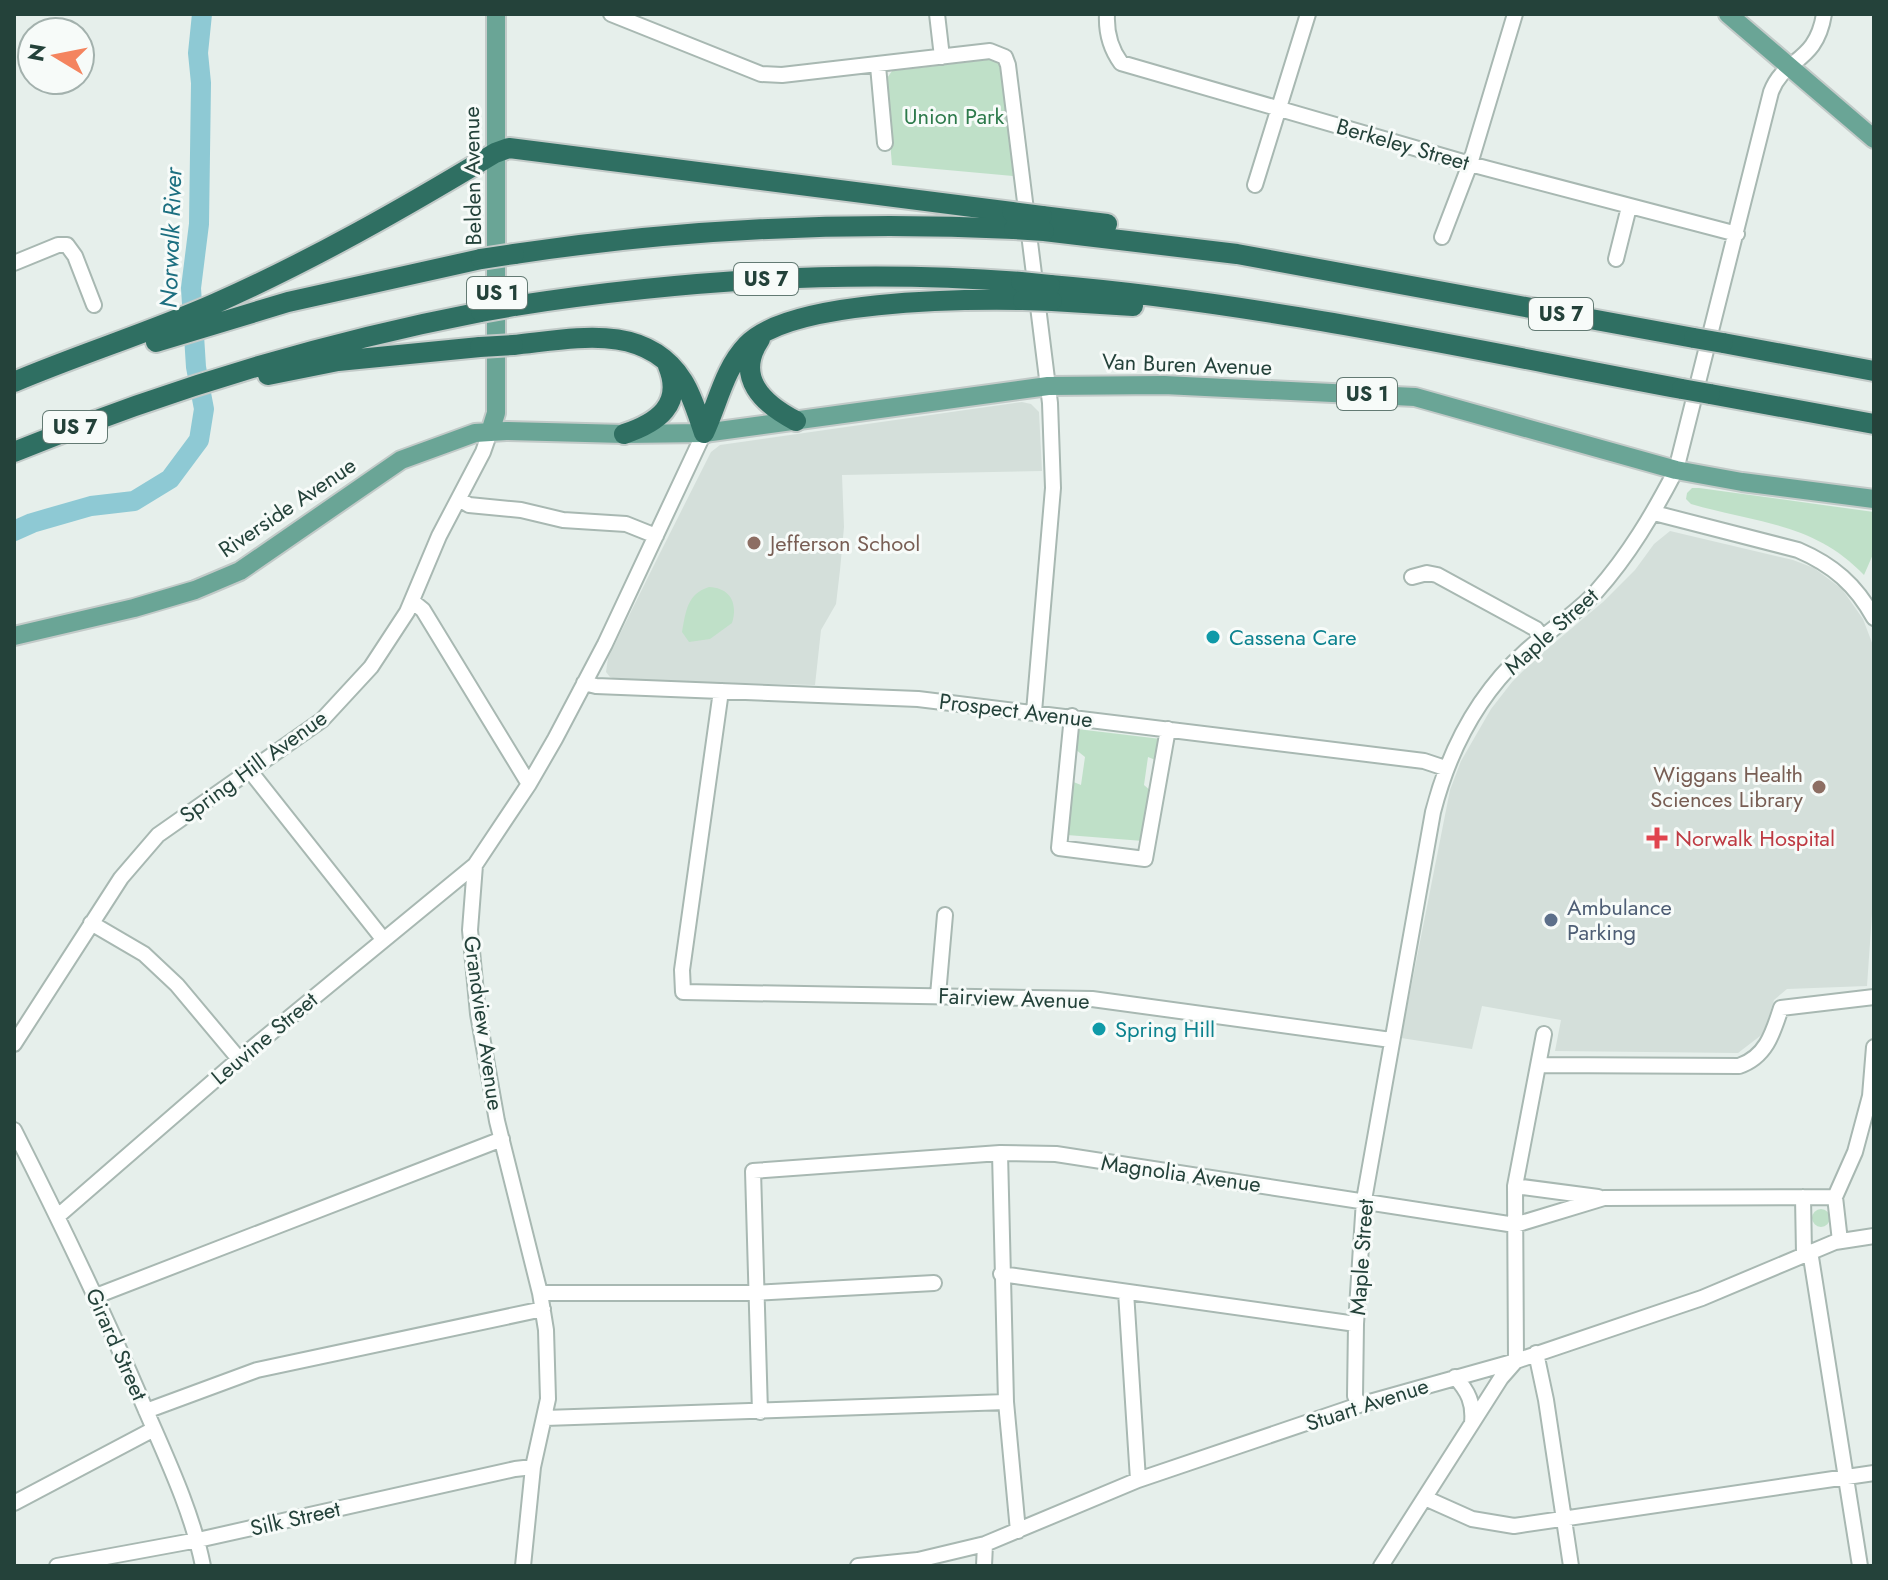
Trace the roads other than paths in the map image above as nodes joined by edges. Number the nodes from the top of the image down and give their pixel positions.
1 (496, 14) edge
2 (611, 14) edge
3 (937, 14) edge
4 (1107, 14) edge
5 (1308, 14) edge
6 (1515, 14) edge
7 (1728, 14) edge
8 (1824, 14) edge
9 (942, 57) junction
10 (878, 66) junction
11 (1791, 67) junction
12 (1279, 109) junction
13 (1874, 139) edge
14 (885, 143) dead end
15 (495, 153) junction
16 (1470, 164) junction
17 (1255, 185) dead end
18 (1629, 207) junction
19 (1013, 221) junction
20 (1737, 234) junction
21 (1442, 237) dead end
22 (1616, 259) dead end
23 (14, 263) edge
24 (1022, 291) junction
25 (94, 305) dead end
26 (768, 330) junction
27 (135, 343) junction
28 (664, 359) junction
29 (1874, 371) edge
30 (247, 374) junction
31 (14, 382) edge
32 (1048, 386) junction
33 (14, 396) edge
34 (796, 421) junction
35 (1874, 424) edge
36 (490, 432) junction
37 (704, 433) junction
38 (624, 434) junction
39 (14, 452) edge
40 (1676, 470) junction
41 (459, 499) junction
42 (1874, 499) edge
43 (1654, 513) junction
44 (656, 536) junction
45 (1412, 577) dead end
46 (412, 601) junction
47 (1874, 618) edge
48 (14, 636) edge
49 (1542, 637) junction
50 (584, 683) junction
51 (721, 691) junction
52 (1034, 712) junction
53 (1072, 716) junction
54 (1168, 729) junction
55 (1445, 768) junction
56 (250, 771) junction
57 (529, 784) junction
58 (475, 865) junction
59 (945, 915) dead end
60 (91, 923) junction
61 (383, 939) junction
62 (938, 995) junction
63 (1874, 997) edge
64 (16, 1034) edge
65 (1544, 1034) dead end
66 (1391, 1040) junction
67 (1874, 1047) edge
68 (239, 1059) junction
69 (1538, 1065) junction
70 (14, 1130) edge
71 (502, 1139) junction
72 (1000, 1153) junction
73 (1515, 1186) junction
74 (1803, 1197) junction
75 (1835, 1197) junction
76 (1604, 1198) junction
77 (1364, 1200) junction
78 (58, 1216) junction
79 (1515, 1225) junction
80 (1874, 1236) edge
81 (1840, 1241) junction
82 (1807, 1252) junction
83 (1001, 1274) junction
84 (934, 1283) dead end
85 (1126, 1292) junction
86 (540, 1293) junction
87 (755, 1293) junction
88 (96, 1296) junction
89 (543, 1309) junction
90 (1356, 1324) junction
91 (1536, 1353) junction
92 (1516, 1361) junction
93 (1455, 1377) junction
94 (1006, 1402) junction
95 (1359, 1405) junction
96 (146, 1411) junction
97 (760, 1412) junction
98 (545, 1418) junction
99 (1472, 1426) junction
100 (154, 1429) junction
101 (533, 1467) junction
102 (1874, 1473) edge
103 (1847, 1477) junction
104 (1138, 1480) junction
105 (1425, 1498) junction
106 (14, 1503) edge
107 (1564, 1519) junction
108 (1018, 1531) junction
109 (198, 1540) junction
110 (985, 1544) junction
111 (57, 1566) edge
112 (203, 1566) edge
113 (523, 1566) edge
114 (858, 1566) edge
115 (984, 1566) edge
116 (1381, 1566) edge
117 (1571, 1566) edge
118 (1860, 1566) edge

1 - 15 main road, Belden Avenue / US 1
2 - 10 street
3 - 9 street
4 - 12 street, Berkeley Street
5 - 12 street
6 - 16 street
7 - 11 main road
8 - 11 street, Maple Street
9 - 10 street
9 - 32 street
10 - 14 street
11 - 13 main road
11 - 20 street, Maple Street
12 - 16 street, Berkeley Street
12 - 17 street
15 - 19 highway
15 - 27 highway
15 - 36 main road, Belden Avenue / US 1
16 - 18 street, Berkeley Street
16 - 21 street
18 - 20 street, Berkeley Street
18 - 22 street
19 - 27 highway, US 7, bridge
19 - 29 highway, US 7, bridge
20 - 40 street, Maple Street
23 - 25 street
24 - 26 highway
24 - 30 highway, US 7, bridge
24 - 35 highway, US 7, bridge
26 - 34 highway
26 - 37 highway
27 - 31 highway
27 - 33 highway, US 7
28 - 30 highway, bridge
28 - 37 highway
28 - 38 highway
30 - 39 highway, US 7
32 - 34 main road, Van Buren Avenue / US 1
32 - 40 main road, Van Buren Avenue / US 1
32 - 52 street
34 - 37 main road, Van Buren Avenue / US 1
36 - 38 main road, Van Buren Avenue / US 1
36 - 41 street, Spring Hill Avenue
36 - 48 main road, Riverside Avenue
37 - 38 main road, Van Buren Avenue / US 1
37 - 44 street, Grandview Avenue
40 - 42 main road, Van Buren Avenue / US 1
40 - 43 street, Maple Street
41 - 44 street
41 - 46 street, Spring Hill Avenue
43 - 47 street
43 - 49 street, Maple Street
44 - 50 street, Grandview Avenue
45 - 49 street
46 - 56 street, Spring Hill Avenue
46 - 57 street
49 - 55 street, Maple Street
50 - 51 street, Prospect Avenue
50 - 57 street, Grandview Avenue
51 - 52 street, Prospect Avenue
51 - 62 street, Fairview Avenue
52 - 53 street, Prospect Avenue
53 - 54 street, Prospect Avenue
53 - 54 street
54 - 55 street, Prospect Avenue
55 - 66 street, Maple Street
56 - 60 street, Spring Hill Avenue
56 - 61 street
57 - 58 street, Grandview Avenue
58 - 61 street, Leuvine Street
58 - 71 street, Grandview Avenue
59 - 62 street
60 - 64 street, Spring Hill Avenue
60 - 68 street
61 - 68 street, Leuvine Street
62 - 66 street, Fairview Avenue
63 - 69 street
65 - 69 street
66 - 77 street, Maple Street
67 - 75 street
68 - 78 street, Leuvine Street
69 - 73 street
70 - 78 street, Girard Street
71 - 86 street, Grandview Avenue
71 - 88 street
72 - 77 street, Magnolia Avenue
72 - 83 street
72 - 87 street, Magnolia Avenue
73 - 76 street, Magnolia Avenue
73 - 79 street
74 - 75 street, Magnolia Avenue
74 - 76 street, Magnolia Avenue
74 - 82 street
75 - 81 street
76 - 79 street, Magnolia Avenue
77 - 79 street, Magnolia Avenue
77 - 90 street, Maple Street
78 - 88 street, Girard Street
79 - 92 street
80 - 81 street, Stuart Avenue
81 - 82 street, Stuart Avenue
82 - 91 street, Stuart Avenue
82 - 103 street
83 - 85 street
83 - 94 street
84 - 87 street
85 - 90 street
85 - 104 street
86 - 87 street
86 - 89 street, Grandview Avenue
87 - 97 street
88 - 96 street, Girard Street
89 - 96 street
89 - 98 street, Grandview Avenue
90 - 95 street, Maple Street
91 - 92 street, Stuart Avenue
91 - 107 street
92 - 93 street, Stuart Avenue
92 - 99 street
93 - 95 street, Stuart Avenue
93 - 99 street
94 - 97 street
94 - 108 street
95 - 104 street, Stuart Avenue
96 - 100 street, Girard Street
97 - 98 street
98 - 101 street, Grandview Avenue
99 - 105 street
100 - 106 street
100 - 109 street, Girard Street
101 - 109 street, Silk Street
101 - 113 street, Grandview Avenue
102 - 103 street
103 - 107 street
103 - 118 street
104 - 108 street, Stuart Avenue
105 - 107 street
105 - 116 street
107 - 117 street
108 - 110 street, Stuart Avenue
109 - 111 street, Silk Street
109 - 112 street, Girard Street
110 - 114 street, Stuart Avenue
110 - 115 street

